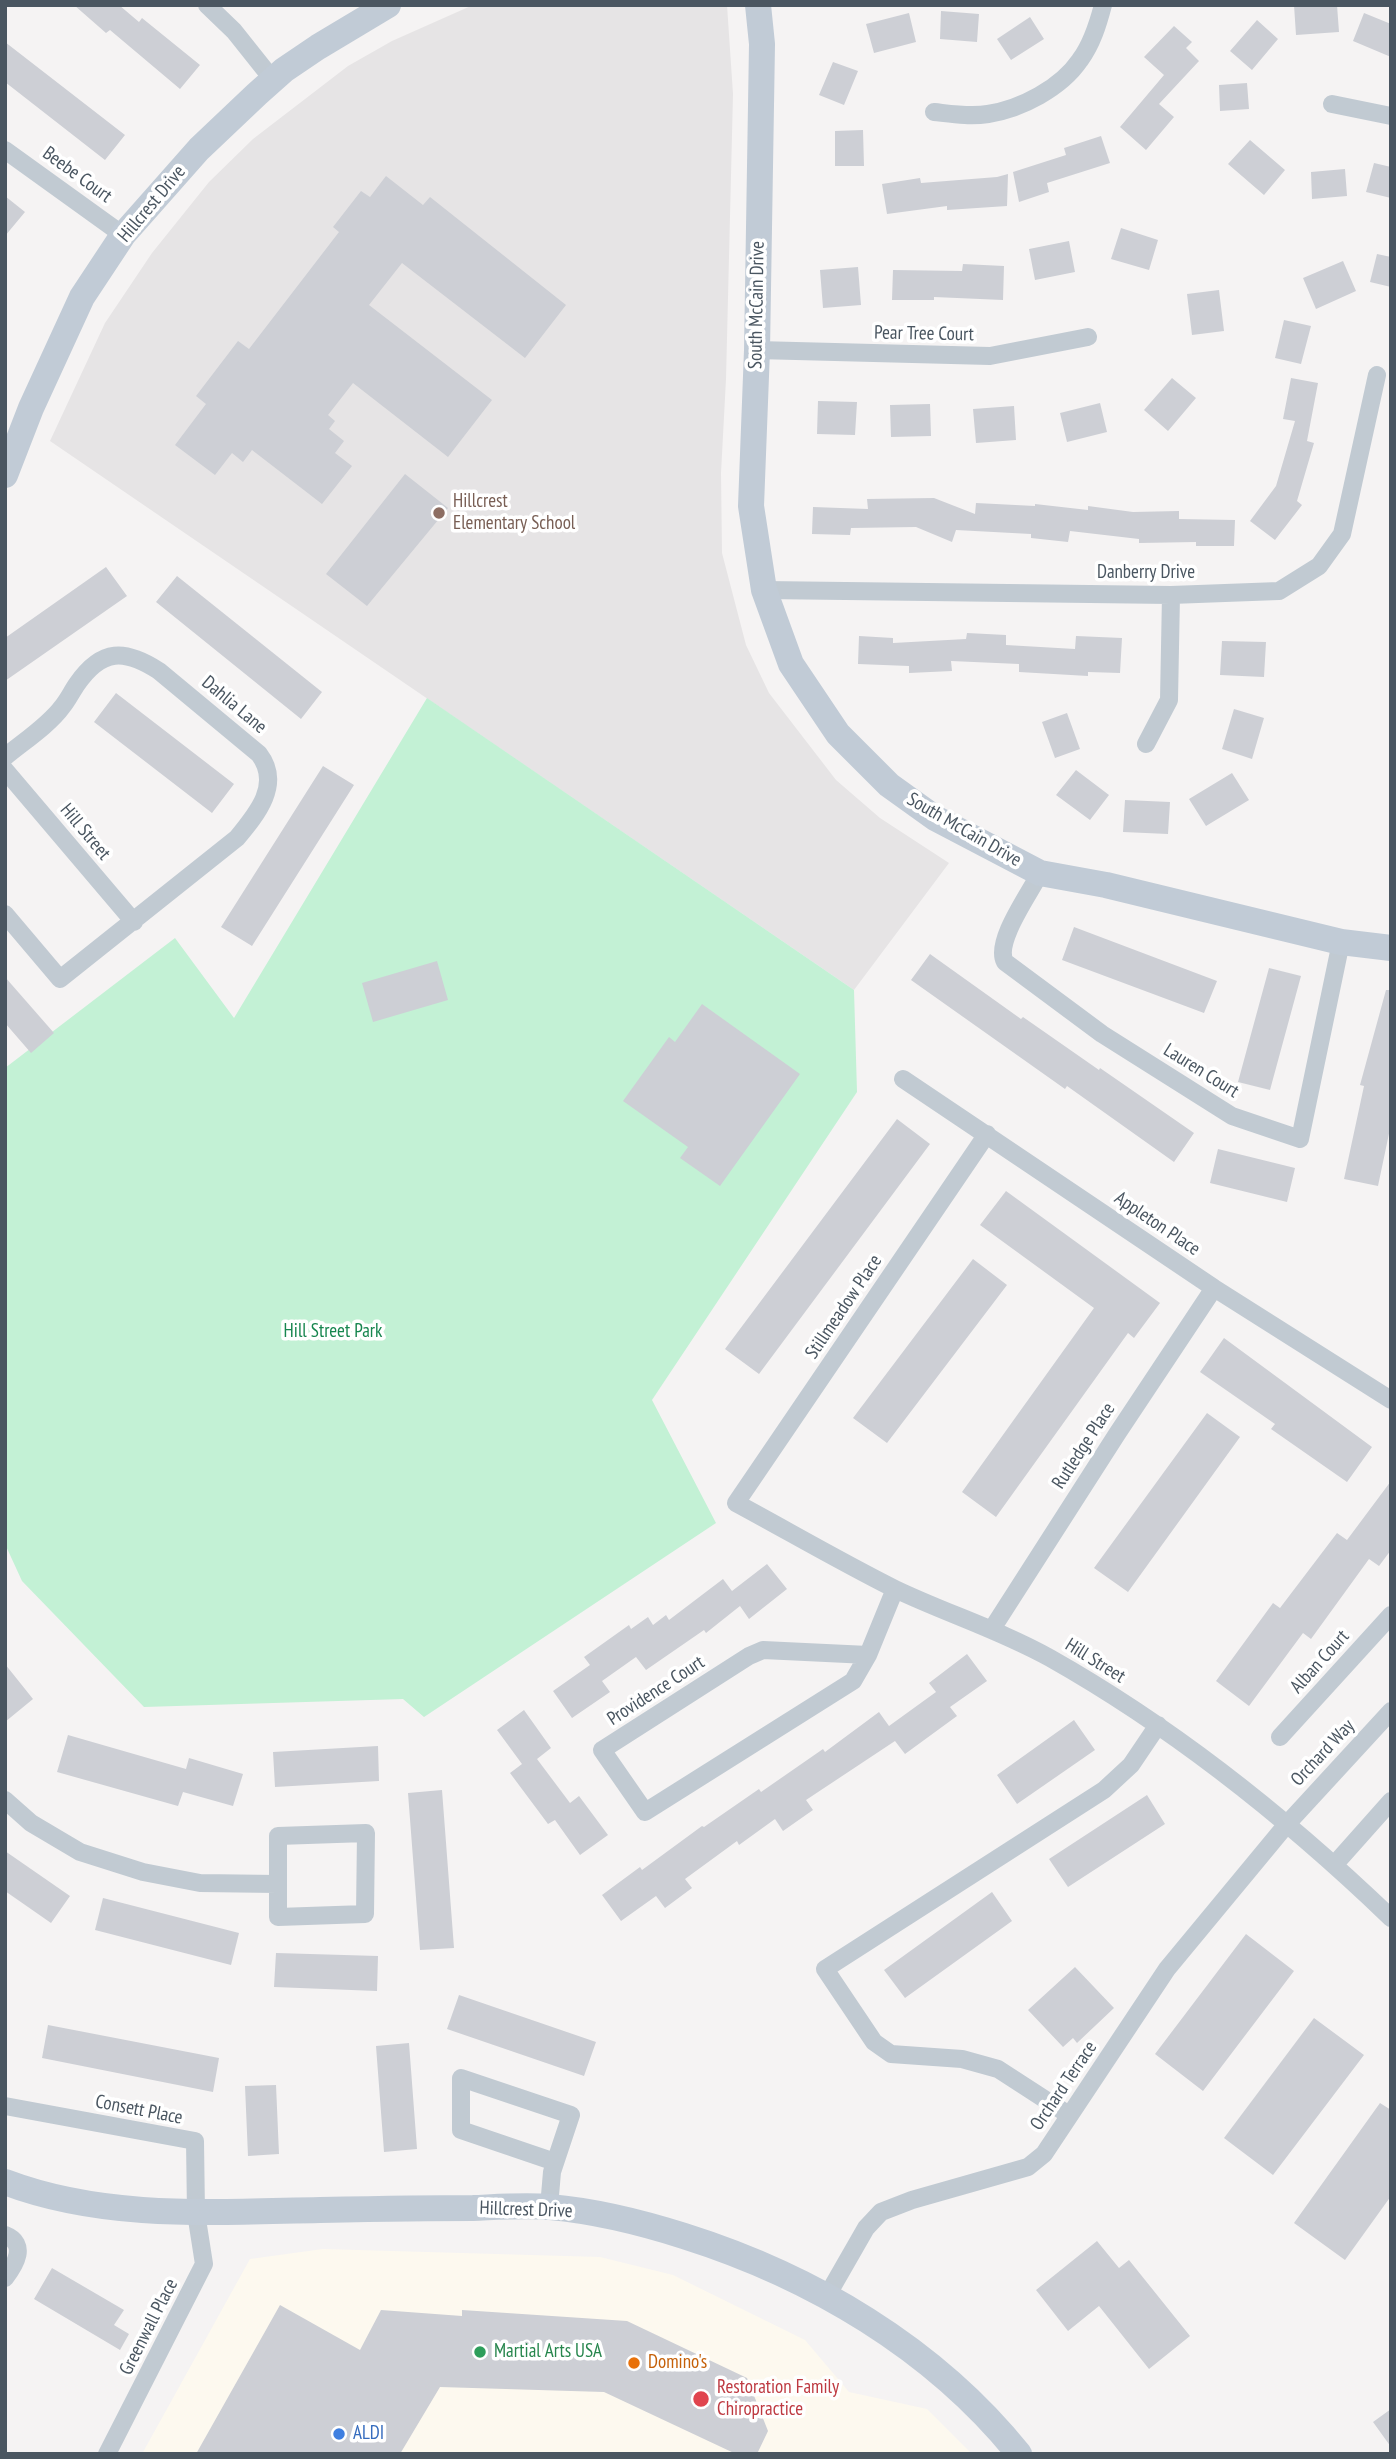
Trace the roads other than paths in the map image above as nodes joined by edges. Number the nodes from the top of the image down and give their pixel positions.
1 (206, 5) edge
2 (388, 5) edge
3 (758, 5) edge
4 (1103, 5) edge
5 (273, 80) junction
6 (1332, 104) dead end
7 (934, 112) dead end
8 (1391, 116) edge
9 (5, 150) edge
10 (123, 235) junction
11 (1088, 337) dead end
12 (757, 350) junction
13 (1377, 375) dead end
14 (5, 475) edge
15 (764, 590) junction
16 (1171, 595) junction
17 (1146, 744) dead end
18 (5, 757) edge
19 (5, 770) edge
20 (1040, 873) junction
21 (5, 914) edge
22 (134, 922) junction
23 (1341, 942) junction
24 (1391, 948) edge
25 (903, 1079) dead end
26 (987, 1134) junction
27 (1214, 1288) junction
28 (1391, 1400) edge
29 (736, 1503) joint
30 (895, 1589) junction
31 (1391, 1615) edge
32 (992, 1629) junction
33 (868, 1656) junction
34 (1391, 1711) edge
35 (1158, 1725) junction
36 (1280, 1737) dead end
37 (5, 1800) edge
38 (1391, 1801) edge
39 (1287, 1824) junction
40 (1335, 1864) junction
41 (276, 1884) junction
42 (1391, 1918) edge
43 (5, 2106) edge
44 (1069, 2115) junction
45 (555, 2162) junction
46 (5, 2182) edge
47 (549, 2207) junction
48 (196, 2213) junction
49 (5, 2235) edge
50 (5, 2278) edge
51 (827, 2296) junction
52 (107, 2454) edge
53 (1019, 2454) edge

1 - 5 street
2 - 5 street, Hillcrest Drive
3 - 12 street, South McCain Drive
4 - 7 street
5 - 10 street, Hillcrest Drive
6 - 8 street
9 - 10 street, Beebe Court
10 - 14 street, Hillcrest Drive
11 - 12 street, Pear Tree Court
12 - 15 street, South McCain Drive
13 - 16 street, Danberry Drive
15 - 16 street, Danberry Drive
15 - 20 street, South McCain Drive
16 - 17 street
18 - 22 street, Dahlia Lane
19 - 22 street, Hill Street
20 - 23 street, South McCain Drive
20 - 23 street, Lauren Court
21 - 22 street
23 - 24 street, South McCain Drive
25 - 26 street, Appleton Place
26 - 27 street, Appleton Place
26 - 29 street, Stillmeadow Place
27 - 28 street, Appleton Place
27 - 32 street, Rutledge Place
29 - 30 street, Hill Street
30 - 32 street, Hill Street
30 - 33 street, Providence Court
31 - 36 street, Alban Court
32 - 35 street, Hill Street
33 - 33 street, Providence Court
34 - 39 street, Orchard Way
35 - 39 street, Hill Street
35 - 44 street
37 - 41 street
38 - 40 street
39 - 40 street, Hill Street
39 - 44 street, Orchard Terrace
40 - 42 street, Hill Street
41 - 41 street
43 - 48 street, Consett Place
44 - 51 street, Orchard Terrace
45 - 45 street
45 - 47 street
46 - 48 street, Hillcrest Drive
47 - 48 street, Hillcrest Drive
47 - 51 street, Hillcrest Drive
48 - 52 street, Greenwall Place
49 - 50 street
51 - 53 street, Hillcrest Drive

